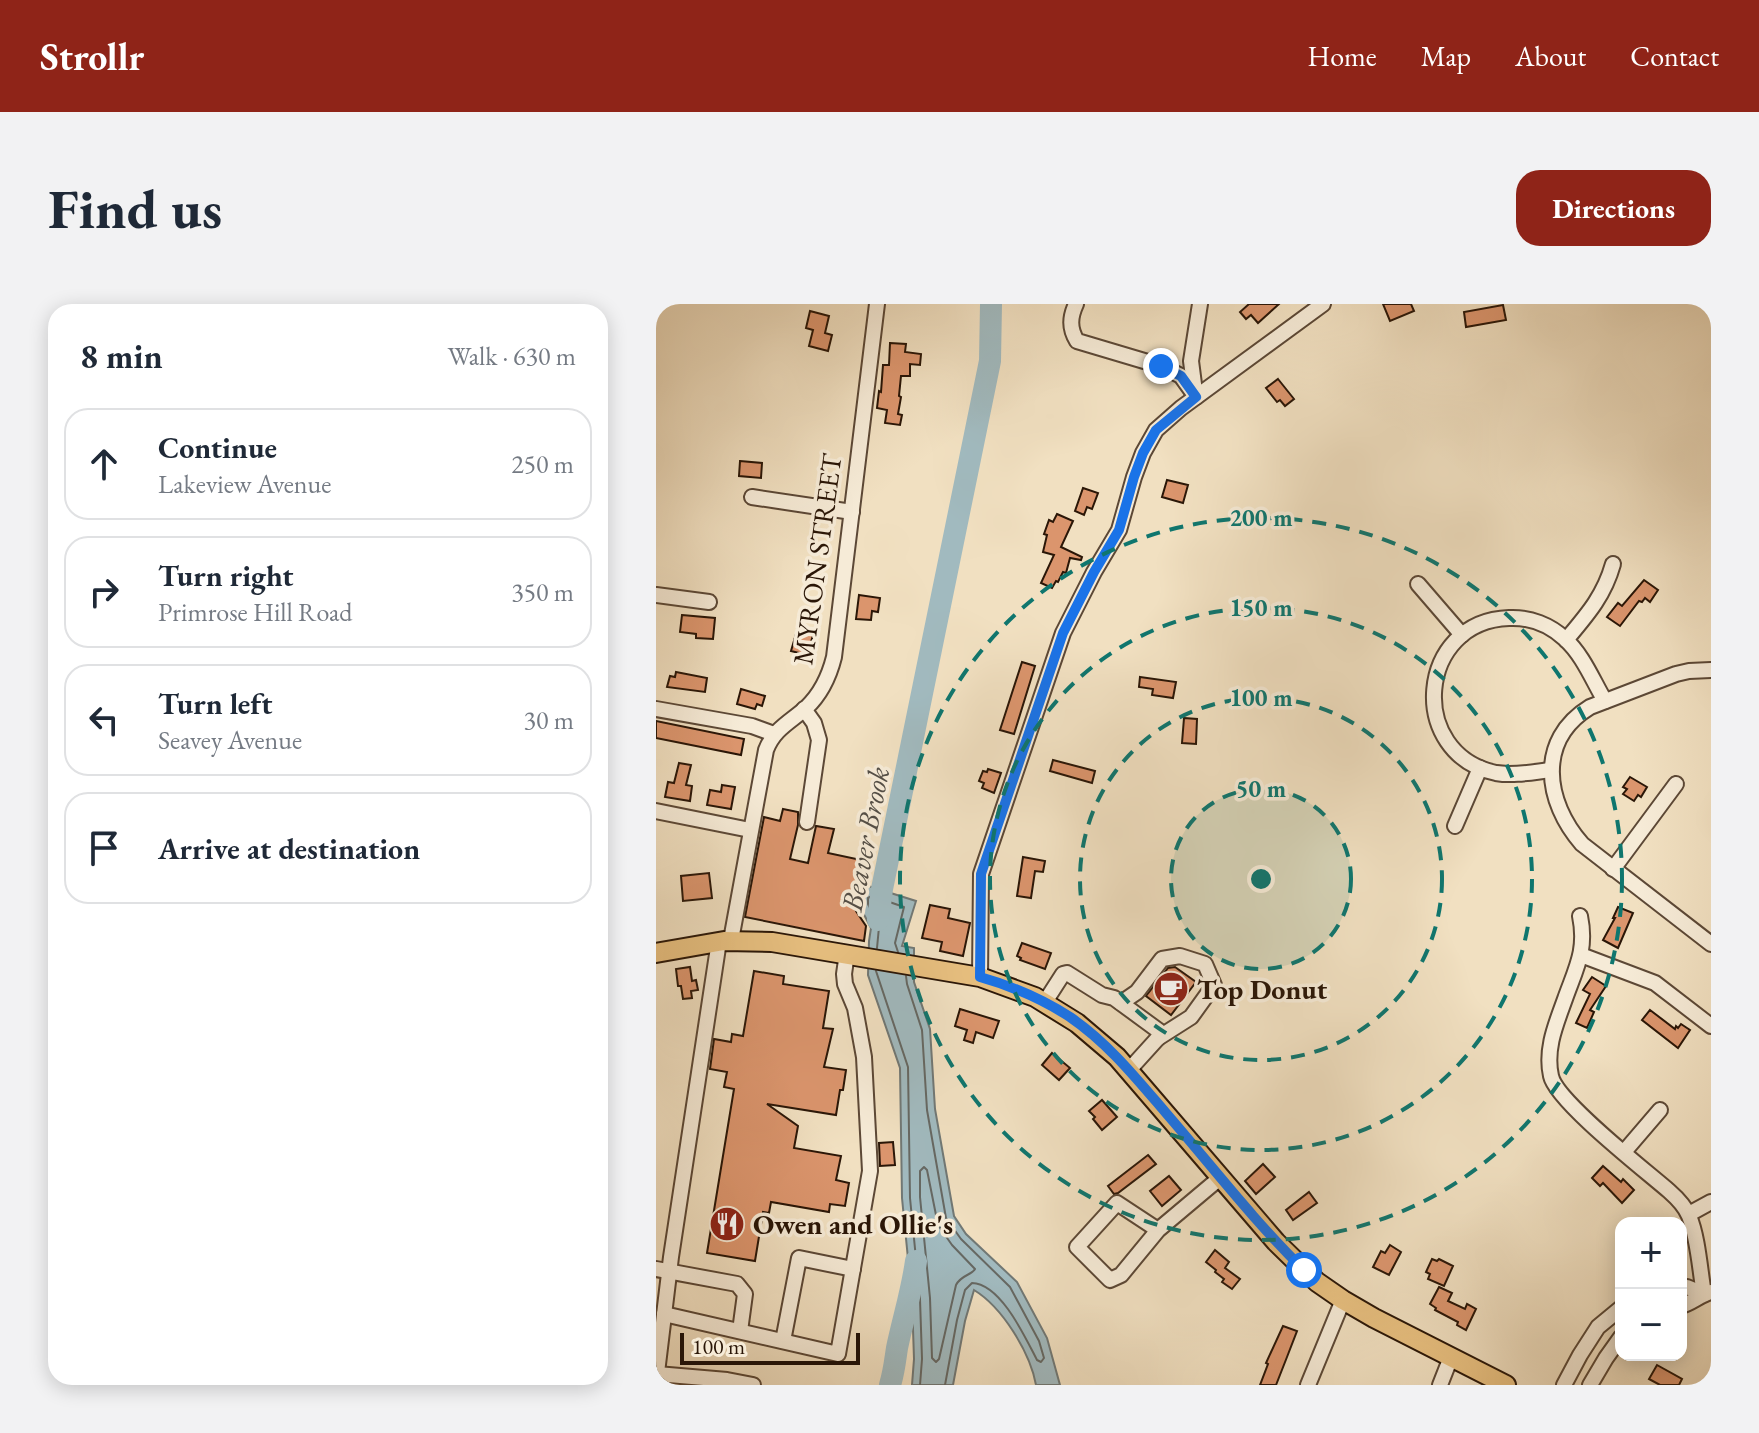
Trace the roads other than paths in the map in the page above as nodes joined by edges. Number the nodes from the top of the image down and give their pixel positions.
1 (877, 304) edge
2 (1076, 304) edge
3 (1200, 304) edge
4 (1323, 304) edge
5 (1196, 397) junction
6 (752, 497) dead end
7 (852, 512) junction
8 (1613, 564) dead end
9 (1418, 584) dead end
10 (656, 595) edge
11 (709, 602) dead end
12 (1462, 635) junction
13 (1566, 640) junction
14 (1711, 670) edge
15 (1605, 701) junction
16 (656, 709) edge
17 (804, 709) junction
18 (774, 734) junction
19 (1480, 768) junction
20 (1551, 770) junction
21 (1676, 784) dead end
22 (656, 811) edge
23 (807, 822) dead end
24 (1455, 826) dead end
25 (750, 830) junction
26 (1613, 869) junction
27 (1580, 916) dead end
28 (1708, 937) edge
29 (725, 941) junction
30 (656, 953) edge
31 (853, 954) junction
32 (1581, 955) junction
33 (980, 977) junction
34 (1045, 1002) junction
35 (1121, 1003) junction
36 (1711, 1026) edge
37 (1158, 1038) junction
38 (1129, 1070) junction
39 (1660, 1110) dead end
40 (1624, 1152) junction
41 (1221, 1177) junction
42 (1711, 1202) edge
43 (1689, 1214) junction
44 (1158, 1230) junction
45 (853, 1269) junction
46 (663, 1270) edge
47 (1687, 1287) edge
48 (1708, 1293) edge
49 (1343, 1300) junction
50 (1687, 1304) edge
51 (1615, 1313) edge
52 (661, 1319) edge
53 (740, 1331) junction
54 (783, 1341) junction
55 (1615, 1345) edge
56 (1451, 1357) junction
57 (657, 1374) edge
58 (656, 1381) edge
59 (753, 1385) edge
60 (1308, 1385) edge
61 (1440, 1385) edge
62 (1506, 1385) edge
63 (1564, 1385) edge
64 (1590, 1385) edge

1 - 7 street, MYRON STREET
2 - 5 street
3 - 5 street
4 - 5 street
5 - 33 street
6 - 7 street
7 - 17 street, MYRON STREET
8 - 13 street
9 - 12 street
10 - 11 street
12 - 13 street
12 - 19 street
13 - 15 street
14 - 15 street
15 - 20 street
16 - 18 street
17 - 18 street, MYRON STREET
17 - 23 street
18 - 25 street
19 - 20 street
19 - 24 street
20 - 26 street
21 - 26 street
22 - 25 street
25 - 29 street
26 - 28 street
27 - 32 street
29 - 30 main road
29 - 31 main road
29 - 46 street
31 - 33 main road
31 - 45 street
32 - 36 street
32 - 40 street
33 - 34 main road
34 - 35 street
34 - 38 main road
35 - 37 street
35 - 37 street
37 - 38 street
38 - 41 main road
39 - 40 street
40 - 43 street
41 - 44 street
41 - 49 main road
42 - 43 street
43 - 48 street
44 - 44 street
45 - 54 street
45 - 54 street
46 - 52 street
46 - 53 street
47 - 48 street
48 - 50 street
49 - 56 main road
49 - 60 street
51 - 63 street
52 - 53 street
52 - 57 street
53 - 54 street
55 - 64 street
56 - 61 street
56 - 62 main road
57 - 58 street
57 - 59 street

